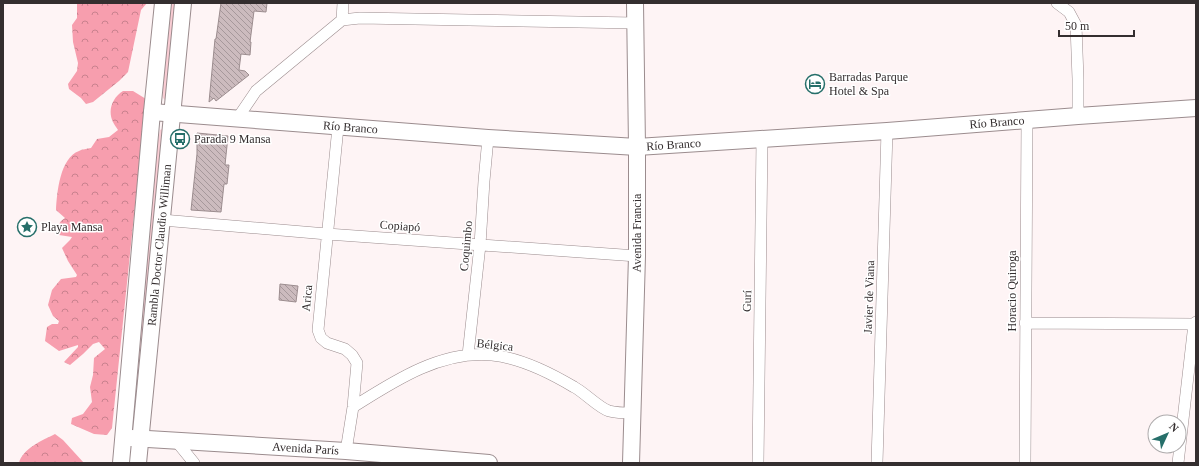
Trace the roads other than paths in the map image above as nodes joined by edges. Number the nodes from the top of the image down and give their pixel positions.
1 (163, 3) edge
2 (183, 3) edge
3 (343, 3) edge
4 (635, 3) edge
5 (1057, 3) edge
6 (342, 20) junction
7 (636, 23) junction
8 (1196, 108) edge
9 (152, 112) junction
10 (172, 114) junction
11 (1078, 116) junction
12 (237, 119) junction
13 (1027, 120) junction
14 (338, 127) junction
15 (887, 131) junction
16 (488, 138) junction
17 (762, 140) junction
18 (637, 147) junction
19 (162, 220) junction
20 (327, 234) junction
21 (480, 245) junction
22 (637, 256) junction
23 (1195, 323) edge
24 (1025, 324) junction
25 (468, 355) junction
26 (353, 407) junction
27 (633, 413) junction
28 (124, 438) junction
29 (141, 439) junction
30 (177, 442) junction
31 (346, 451) junction
32 (121, 463) edge
33 (138, 463) edge
34 (194, 463) edge
35 (489, 463) edge
36 (631, 463) edge
37 (758, 463) edge
38 (877, 463) edge
39 (1025, 463) edge
40 (1178, 463) edge

1 - 9 street, Rambla Doctor Claudio Williman
2 - 10 street, Rambla Doctor Claudio Williman
3 - 6 street
4 - 7 street, Avenida Francia
5 - 11 street
6 - 7 street
6 - 12 street
7 - 18 street, Avenida Francia
8 - 11 street, Río Branco
9 - 10 street, Río Branco
9 - 28 street, Rambla Doctor Claudio Williman
10 - 12 street, Río Branco
10 - 19 street, Rambla Doctor Claudio Williman
11 - 13 street, Río Branco
12 - 14 street, Río Branco
13 - 15 street, Río Branco
13 - 24 street, Horacio Quiroga
14 - 16 street, Río Branco
14 - 20 street, Arica
15 - 17 street, Río Branco
15 - 38 street, Javier de Viana
16 - 18 street, Río Branco
16 - 21 street, Coquimbo
17 - 18 street, Río Branco
17 - 37 street, Gurí
18 - 22 street, Avenida Francia
19 - 20 street, Copiapó
19 - 29 street, Rambla Doctor Claudio Williman
20 - 21 street, Copiapó
20 - 26 street, Arica
21 - 22 street, Copiapó
21 - 25 street, Coquimbo
22 - 27 street, Avenida Francia
23 - 24 street
23 - 40 street
24 - 39 street, Horacio Quiroga
25 - 26 street, Bélgica
25 - 27 street, Bélgica
26 - 31 street, Arica
27 - 36 street, Avenida Francia
28 - 29 street, Avenida París
28 - 32 street, Rambla Doctor Claudio Williman
29 - 30 street, Avenida París
29 - 33 street, Rambla Doctor Claudio Williman
30 - 31 street, Avenida París
30 - 34 street
31 - 35 street, Avenida París

